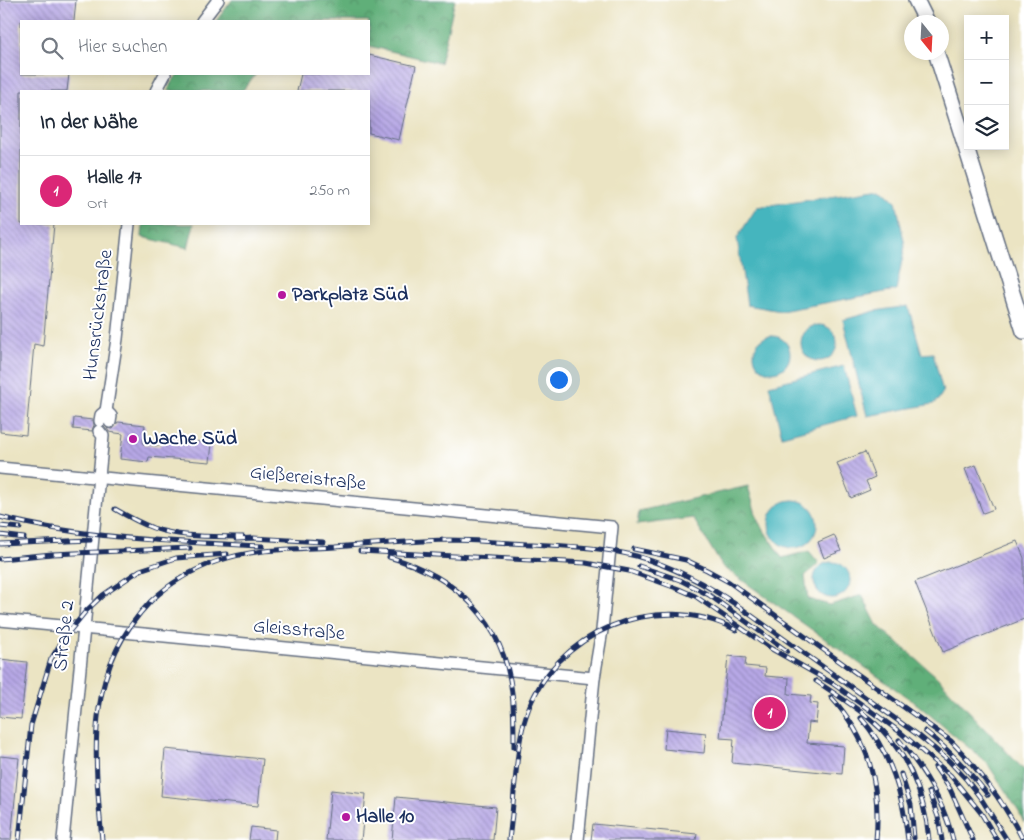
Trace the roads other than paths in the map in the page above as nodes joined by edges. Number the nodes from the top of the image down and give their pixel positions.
1 (218, 0) edge
2 (916, 0) edge
3 (924, 15) edge
4 (203, 20) edge
5 (939, 60) edge
6 (164, 75) edge
7 (156, 90) edge
8 (128, 225) edge
9 (1024, 331) edge
10 (105, 426) joint
11 (0, 468) edge
12 (99, 478) junction
13 (0, 620) edge
14 (84, 628) junction
15 (594, 678) junction
16 (63, 840) edge
17 (578, 840) edge

1 - 4 street
2 - 3 main road
5 - 9 main road
6 - 7 street
8 - 10 street, Hunsrückstraße
10 - 12 street, Straße 2
11 - 12 street, Gießereistraße
12 - 14 street, Straße 2
12 - 15 street, Gießereistraße
13 - 14 street, Gleisstraße
14 - 15 street, Gleisstraße
14 - 16 street, Straße 2
15 - 17 street

